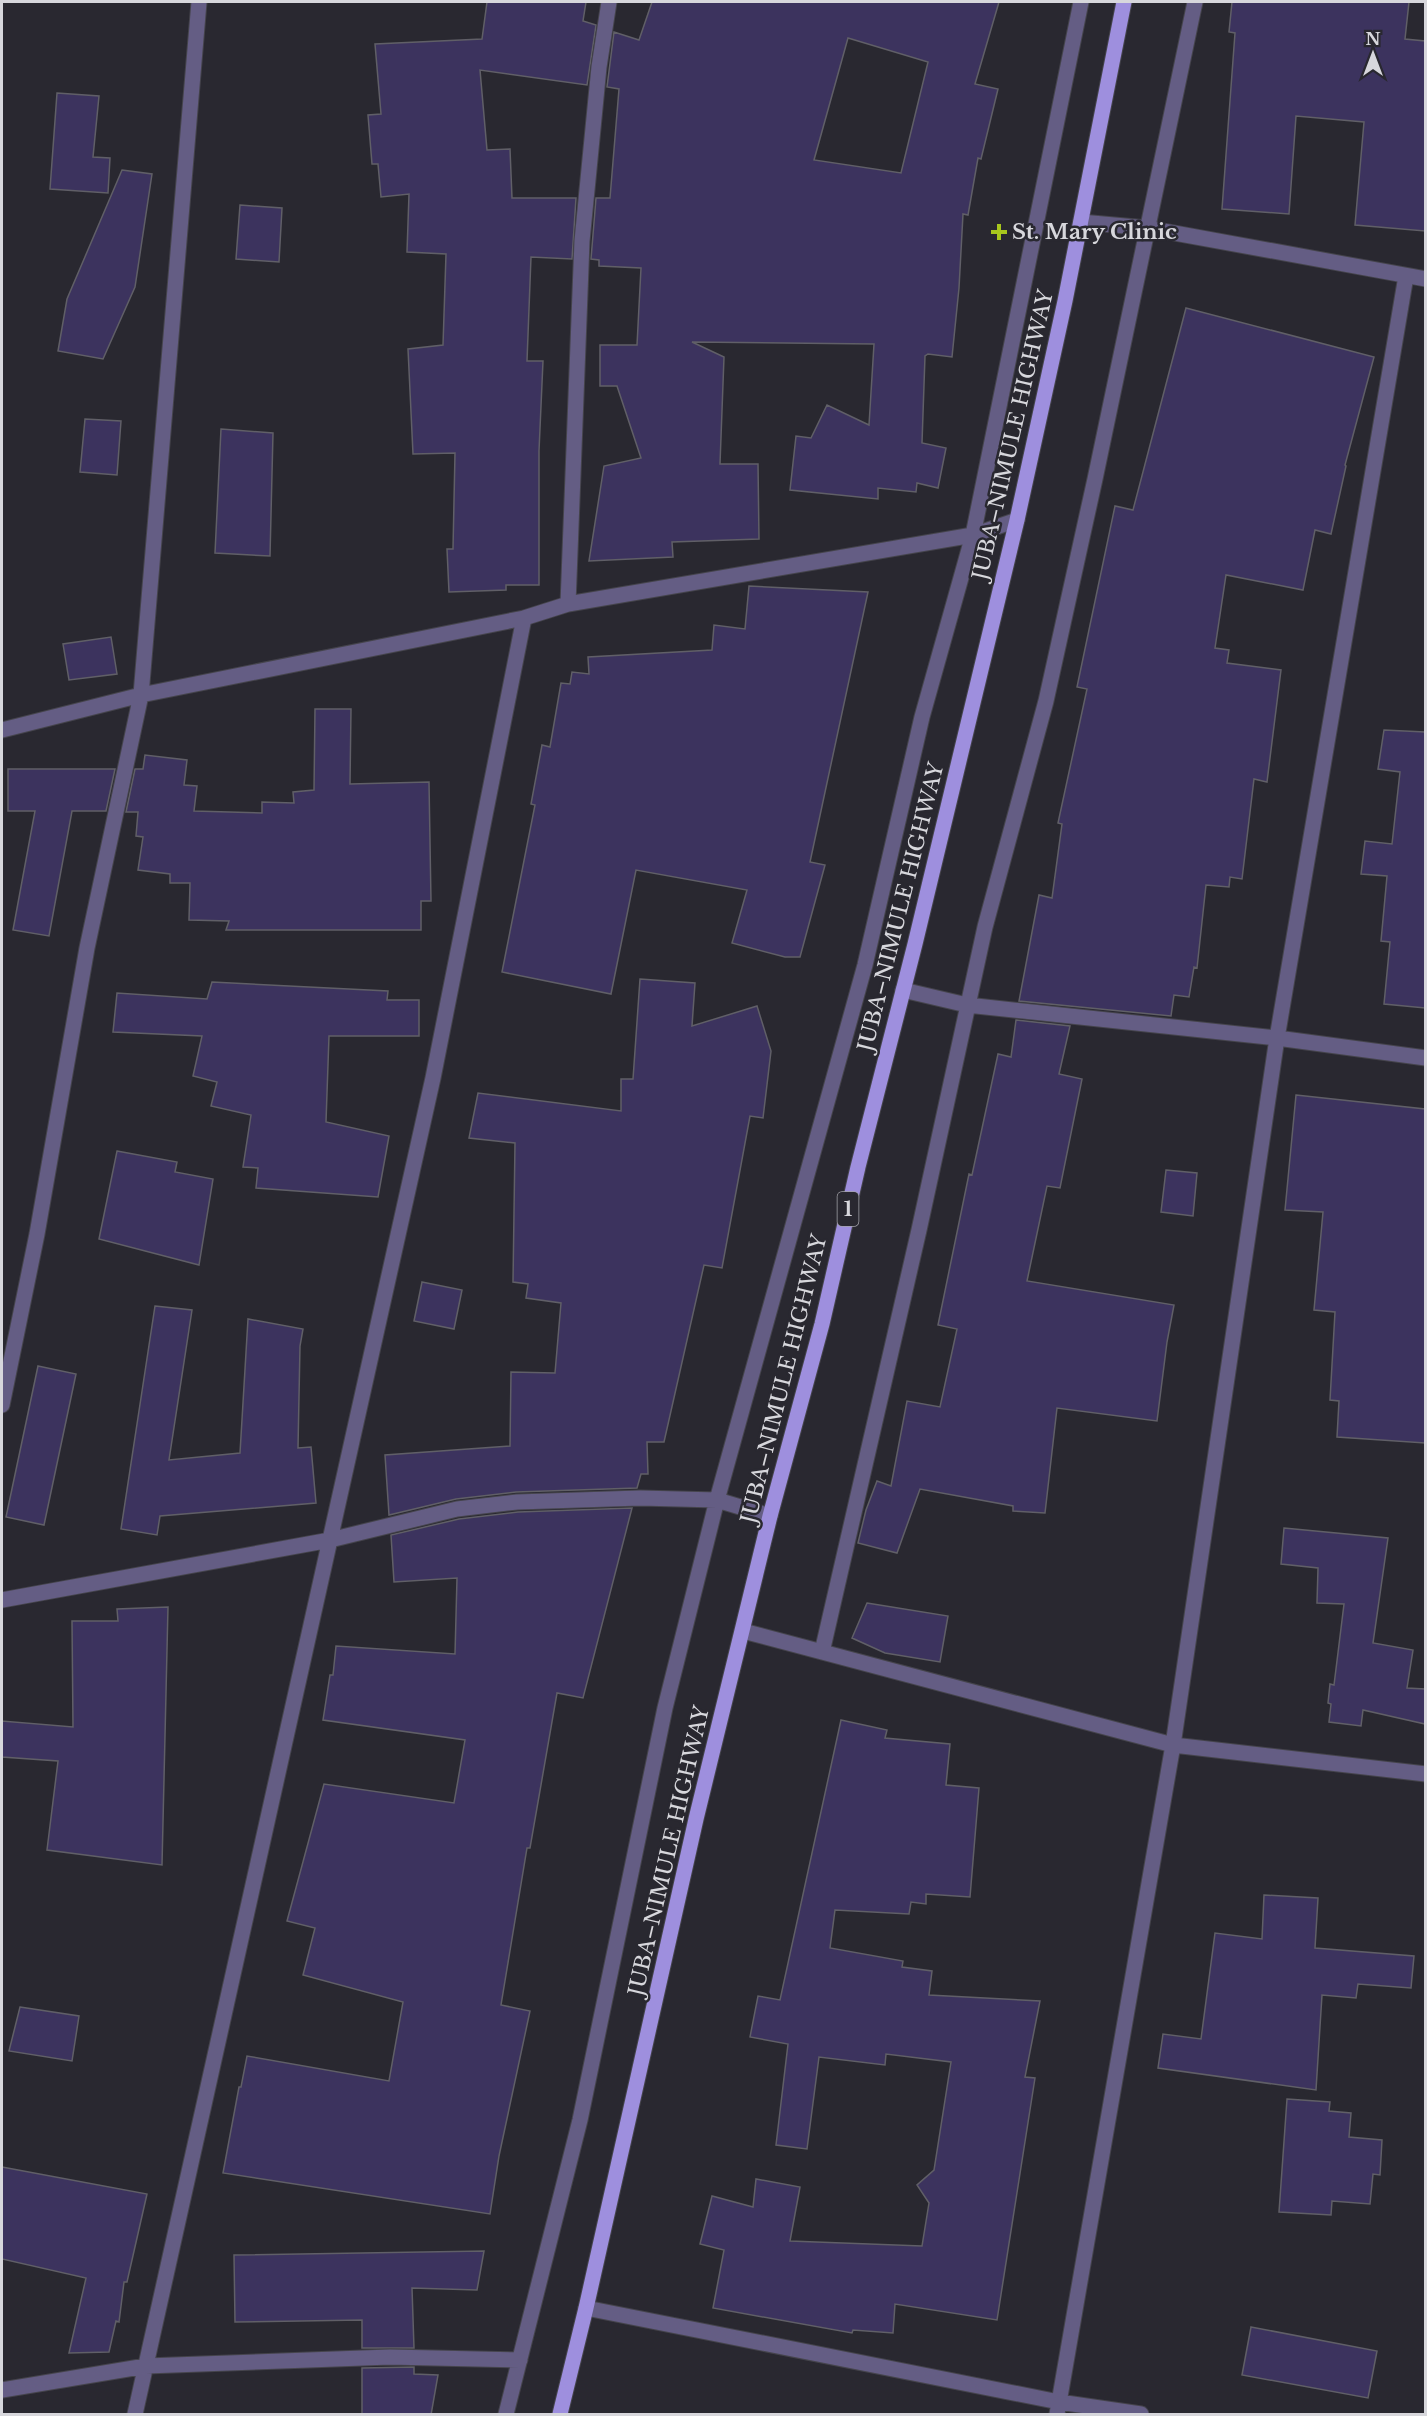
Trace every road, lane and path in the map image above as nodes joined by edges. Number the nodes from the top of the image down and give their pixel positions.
1 (199, 2) edge
2 (609, 2) edge
3 (1081, 2) edge
4 (1124, 2) edge
5 (1195, 2) edge
6 (1081, 222) junction
7 (1147, 228) junction
8 (1406, 276) junction
9 (1425, 279) edge
10 (1017, 520) junction
11 (973, 535) junction
12 (568, 604) junction
13 (524, 618) junction
14 (141, 695) junction
15 (2, 730) edge
16 (903, 990) junction
17 (967, 1005) junction
18 (1277, 1038) junction
19 (1425, 1058) edge
20 (2, 1405) edge
21 (717, 1500) junction
22 (770, 1516) junction
23 (330, 1540) junction
24 (2, 1600) edge
25 (743, 1630) junction
26 (822, 1652) junction
27 (1173, 1745) junction
28 (1425, 1774) edge
29 (586, 2308) junction
30 (520, 2360) junction
31 (146, 2366) junction
32 (2, 2390) edge
33 (1058, 2408) edge
34 (135, 2415) edge
35 (506, 2415) edge
36 (560, 2415) edge
37 (1141, 2415) edge

1 - 14 street
2 - 12 street
3 - 11 street
4 - 6 main road, JUBA–NIMULE HIGHWAY / 1
5 - 7 street
6 - 7 street
6 - 10 main road, JUBA–NIMULE HIGHWAY / 1
7 - 8 street
7 - 17 street
8 - 9 street
8 - 18 street
10 - 11 street
10 - 16 main road, JUBA–NIMULE HIGHWAY / 1
11 - 12 street
11 - 21 street
12 - 13 street
13 - 14 street
13 - 23 street
14 - 15 street
14 - 20 street
16 - 17 street
16 - 22 main road, JUBA–NIMULE HIGHWAY / 1
17 - 18 street
17 - 26 street
18 - 19 street
18 - 27 street
21 - 22 street
21 - 23 street
21 - 30 street
22 - 25 main road, JUBA–NIMULE HIGHWAY / 1
23 - 24 street
23 - 31 street
25 - 26 street
25 - 29 main road, JUBA–NIMULE HIGHWAY / 1
26 - 27 street
27 - 28 street
27 - 33 street
29 - 33 street
29 - 36 main road, JUBA–NIMULE HIGHWAY / 1
30 - 31 street
30 - 35 street
31 - 32 street
31 - 34 street
33 - 37 street

